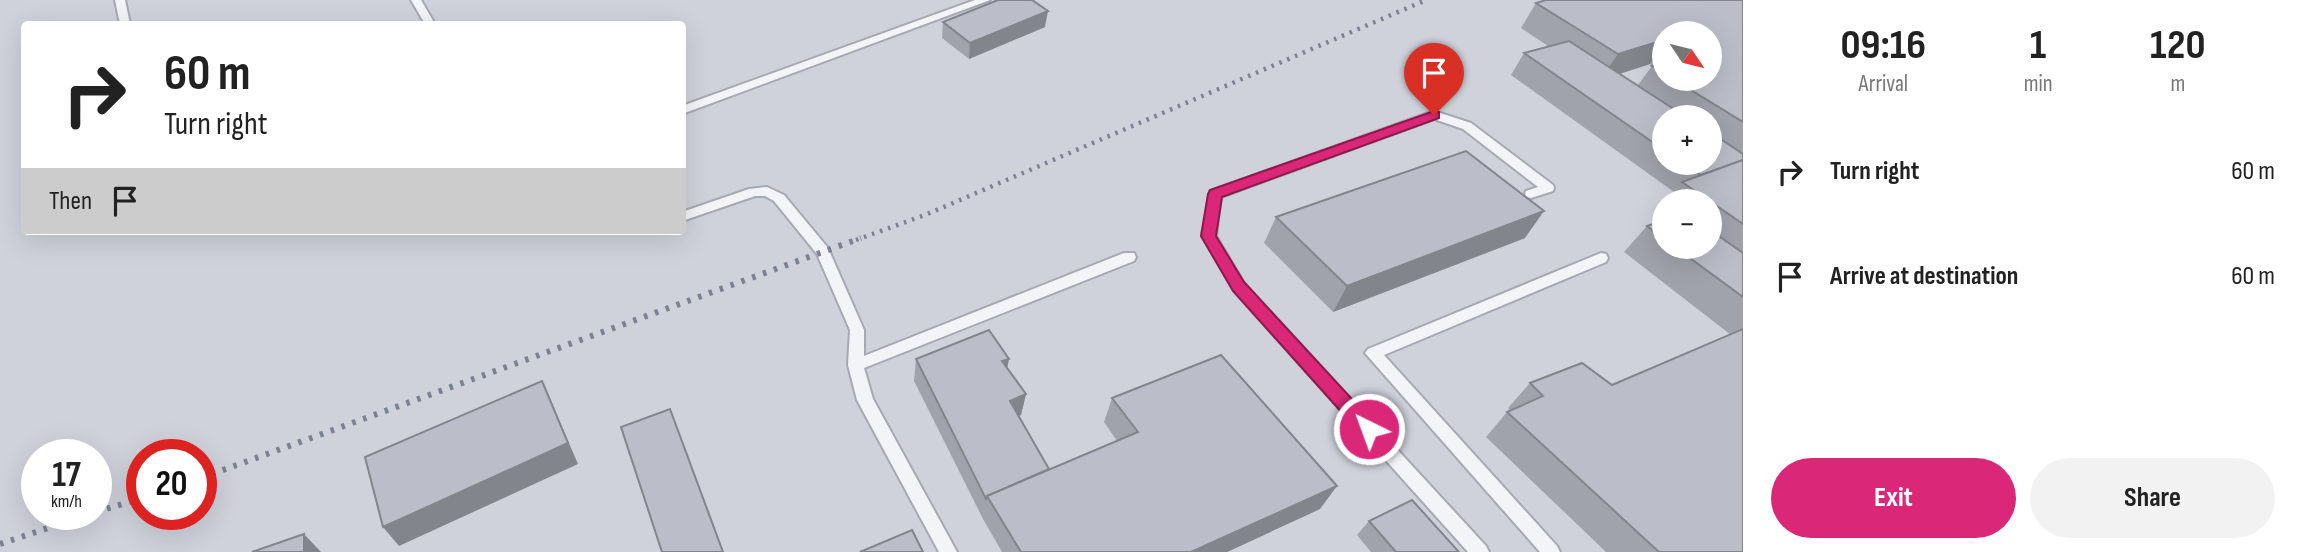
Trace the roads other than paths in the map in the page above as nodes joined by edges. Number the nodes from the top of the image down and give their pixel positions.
1 (120, 0) edge
2 (416, 0) edge
3 (985, 0) edge
4 (124, 21) edge
5 (428, 21) edge
6 (686, 109) edge
7 (1531, 194) dead end
8 (686, 216) edge
9 (1129, 257) dead end
10 (1601, 258) dead end
11 (856, 365) junction
12 (948, 552) edge
13 (1480, 552) edge
14 (1551, 552) edge

1 - 4 lane
2 - 5 lane
3 - 6 lane
7 - 13 lane
8 - 11 lane
9 - 11 lane
10 - 14 lane
11 - 12 lane

